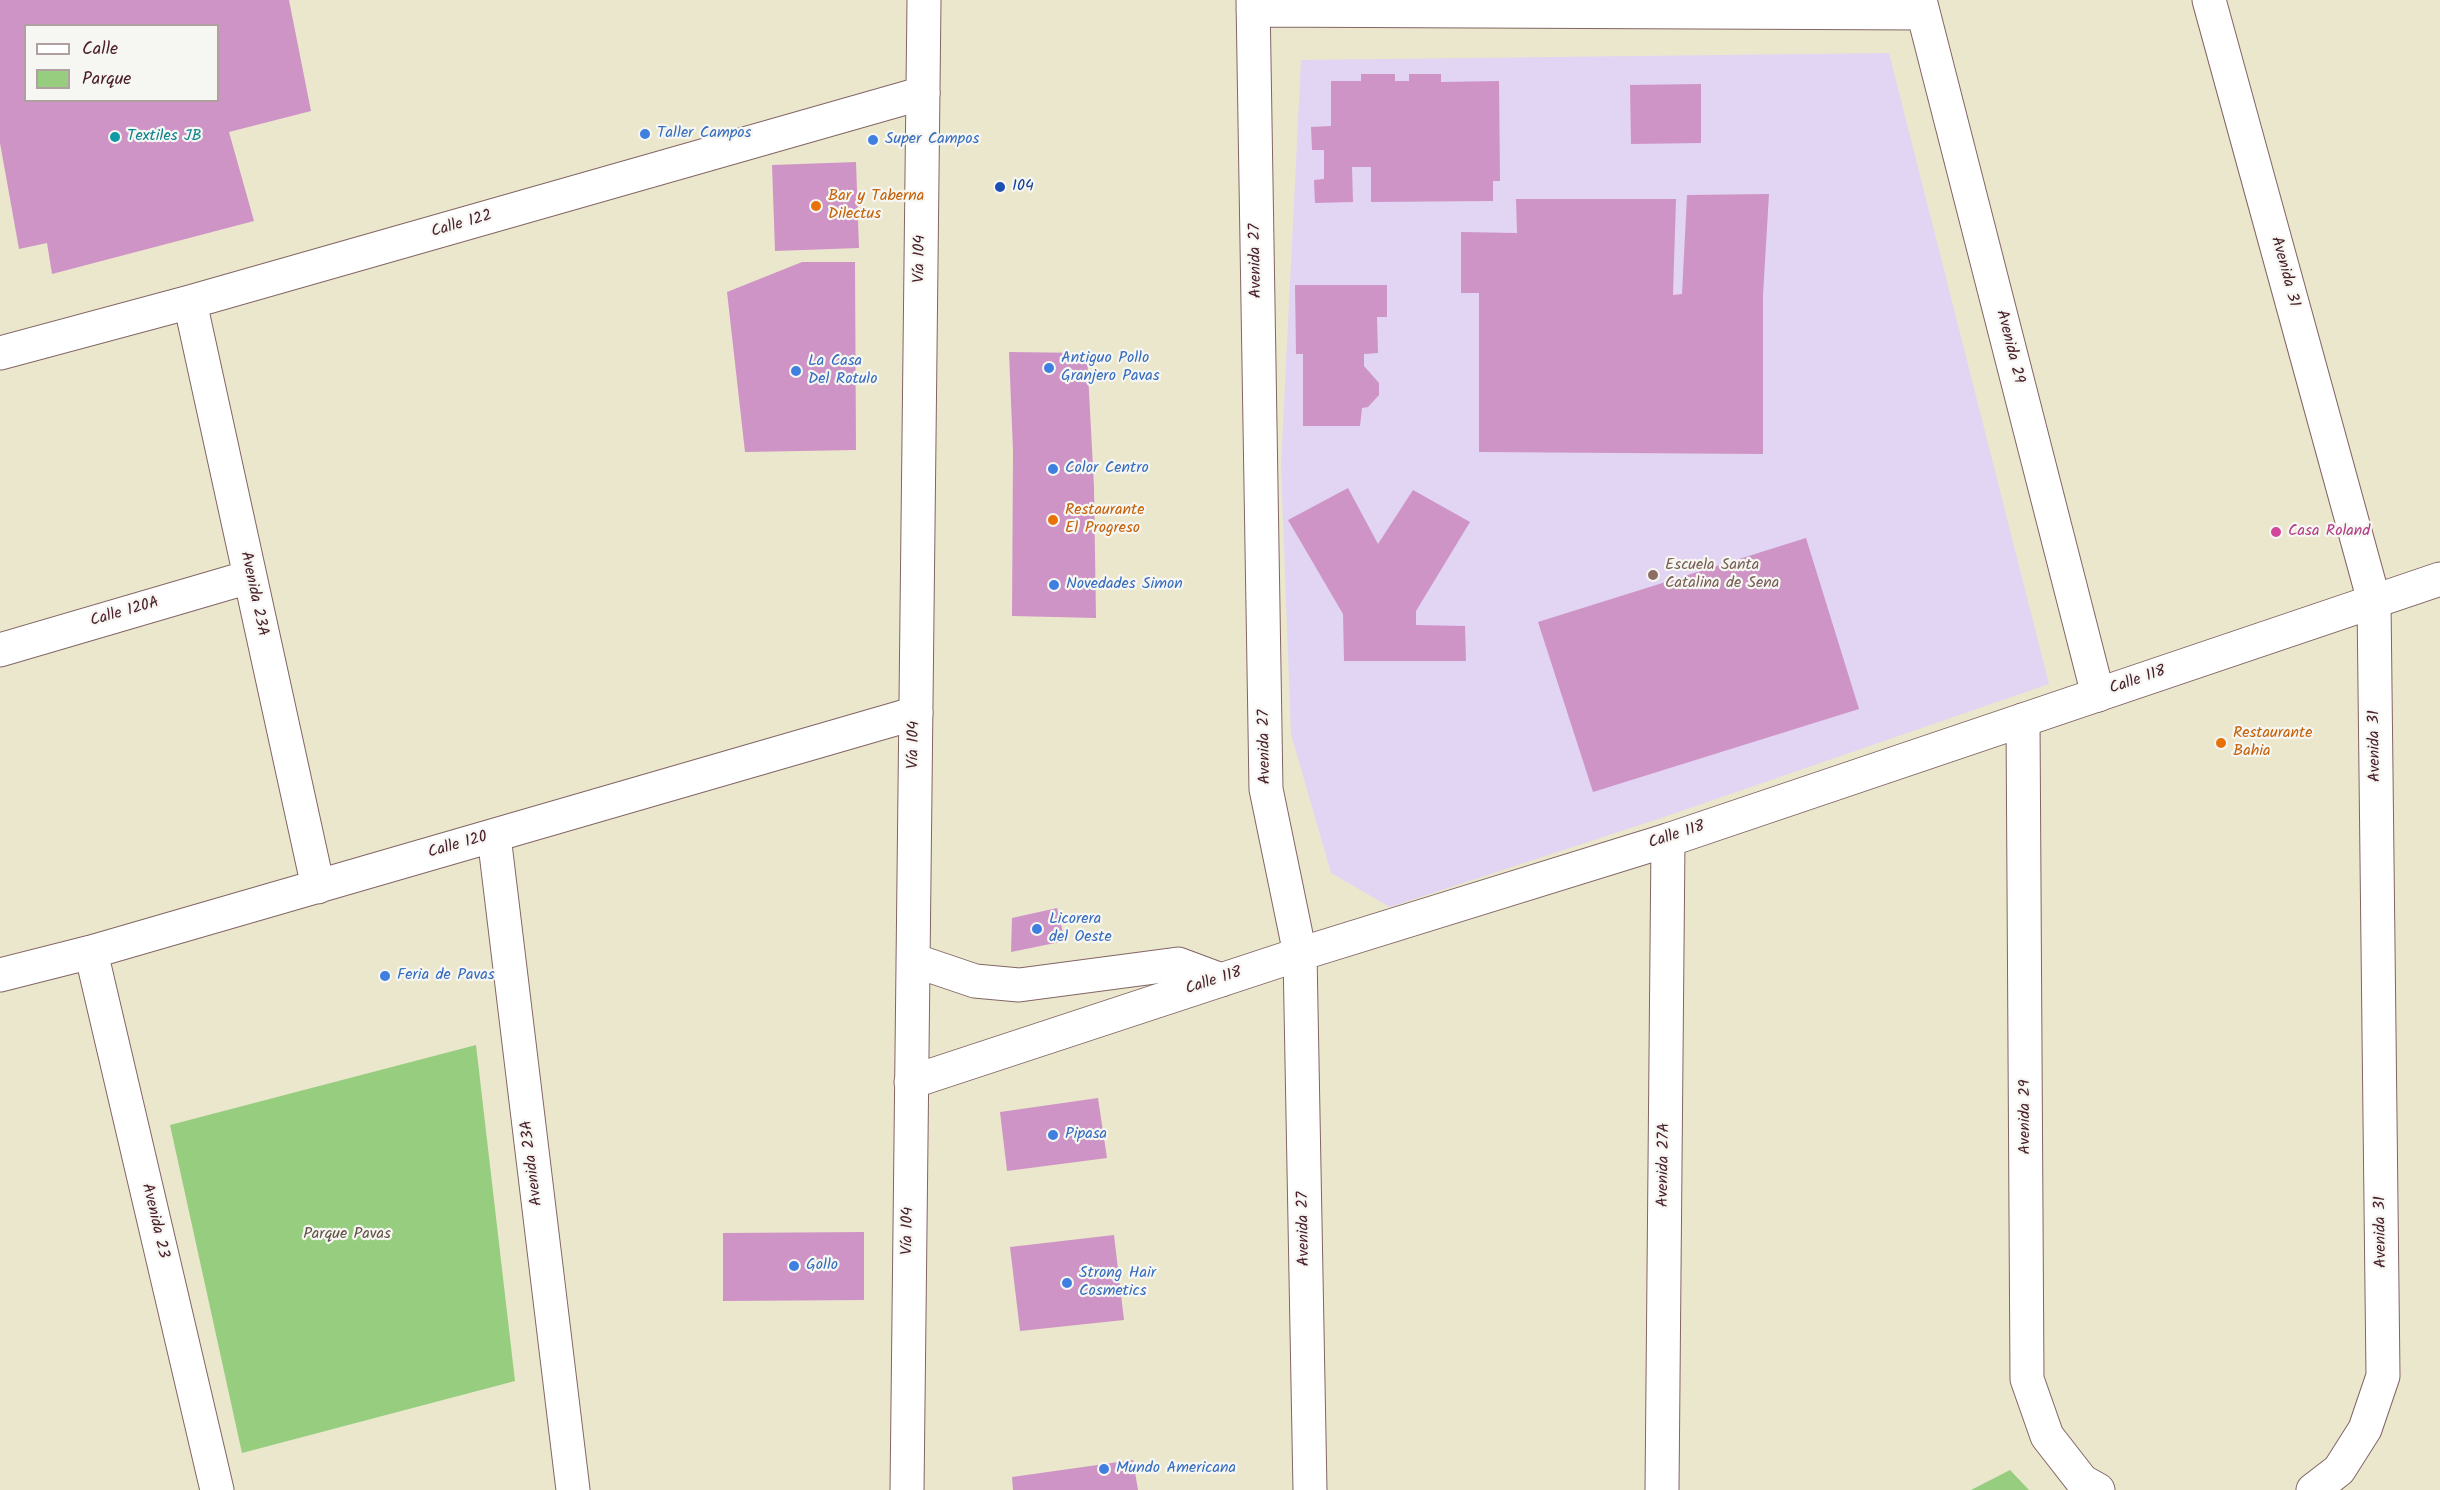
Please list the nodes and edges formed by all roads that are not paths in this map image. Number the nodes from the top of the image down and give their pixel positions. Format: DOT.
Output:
graph roads {
  1 [pos="924,0"];
  2 [pos="2209,0"];
  3 [pos="1253,5"];
  4 [pos="1922,6"];
  5 [pos="923,93"];
  6 [pos="190,302"];
  7 [pos="0,353"];
  8 [pos="249,577"];
  9 [pos="2440,579"];
  10 [pos="2374,601"];
  11 [pos="0,650"];
  12 [pos="2098,695"];
  13 [pos="916,713"];
  14 [pos="2023,720"];
  15 [pos="494,836"];
  16 [pos="1668,840"];
  17 [pos="318,887"];
  18 [pos="91,952"];
  19 [pos="1300,954"];
  20 [pos="912,960"];
  21 [pos="0,975"];
  22 [pos="1221,980"];
  23 [pos="911,1082"];
  24 [pos="217,1490"];
  25 [pos="573,1490"];
  26 [pos="907,1490"];
  27 [pos="1310,1490"];
  28 [pos="1662,1490"];
  29 [pos="2098,1490"];
  30 [pos="2313,1490"];
  1 -- 5 [label="street, Vía 104"];
  2 -- 10 [label="street, Avenida 31"];
  3 -- 4 [label="street"];
  3 -- 19 [label="street, Avenida 27"];
  4 -- 12 [label="street, Avenida 29"];
  5 -- 6 [label="street, Calle 122"];
  5 -- 13 [label="street, Vía 104"];
  6 -- 7 [label="street, Calle 122"];
  6 -- 8 [label="street, Avenida 23A"];
  8 -- 11 [label="street, Calle 120A"];
  8 -- 17 [label="street, Avenida 23A"];
  9 -- 10 [label="street, Calle 118"];
  10 -- 12 [label="street, Calle 118"];
  10 -- 30 [label="street, Avenida 31"];
  12 -- 14 [label="street, Calle 118"];
  13 -- 15 [label="street, Calle 120"];
  13 -- 20 [label="street, Vía 104"];
  14 -- 16 [label="street, Calle 118"];
  14 -- 29 [label="street, Avenida 29"];
  15 -- 17 [label="street, Calle 120"];
  15 -- 25 [label="street, Avenida 23A"];
  16 -- 19 [label="street, Calle 118"];
  16 -- 28 [label="street, Avenida 27A"];
  17 -- 18 [label="street, Calle 120"];
  18 -- 21 [label="street, Calle 120"];
  18 -- 24 [label="street, Avenida 23"];
  19 -- 22 [label="street, Calle 118"];
  19 -- 27 [label="street, Avenida 27"];
  20 -- 22 [label="street"];
  20 -- 23 [label="street, Vía 104"];
  22 -- 23 [label="street, Calle 118"];
  23 -- 26 [label="street, Vía 104"];
}
